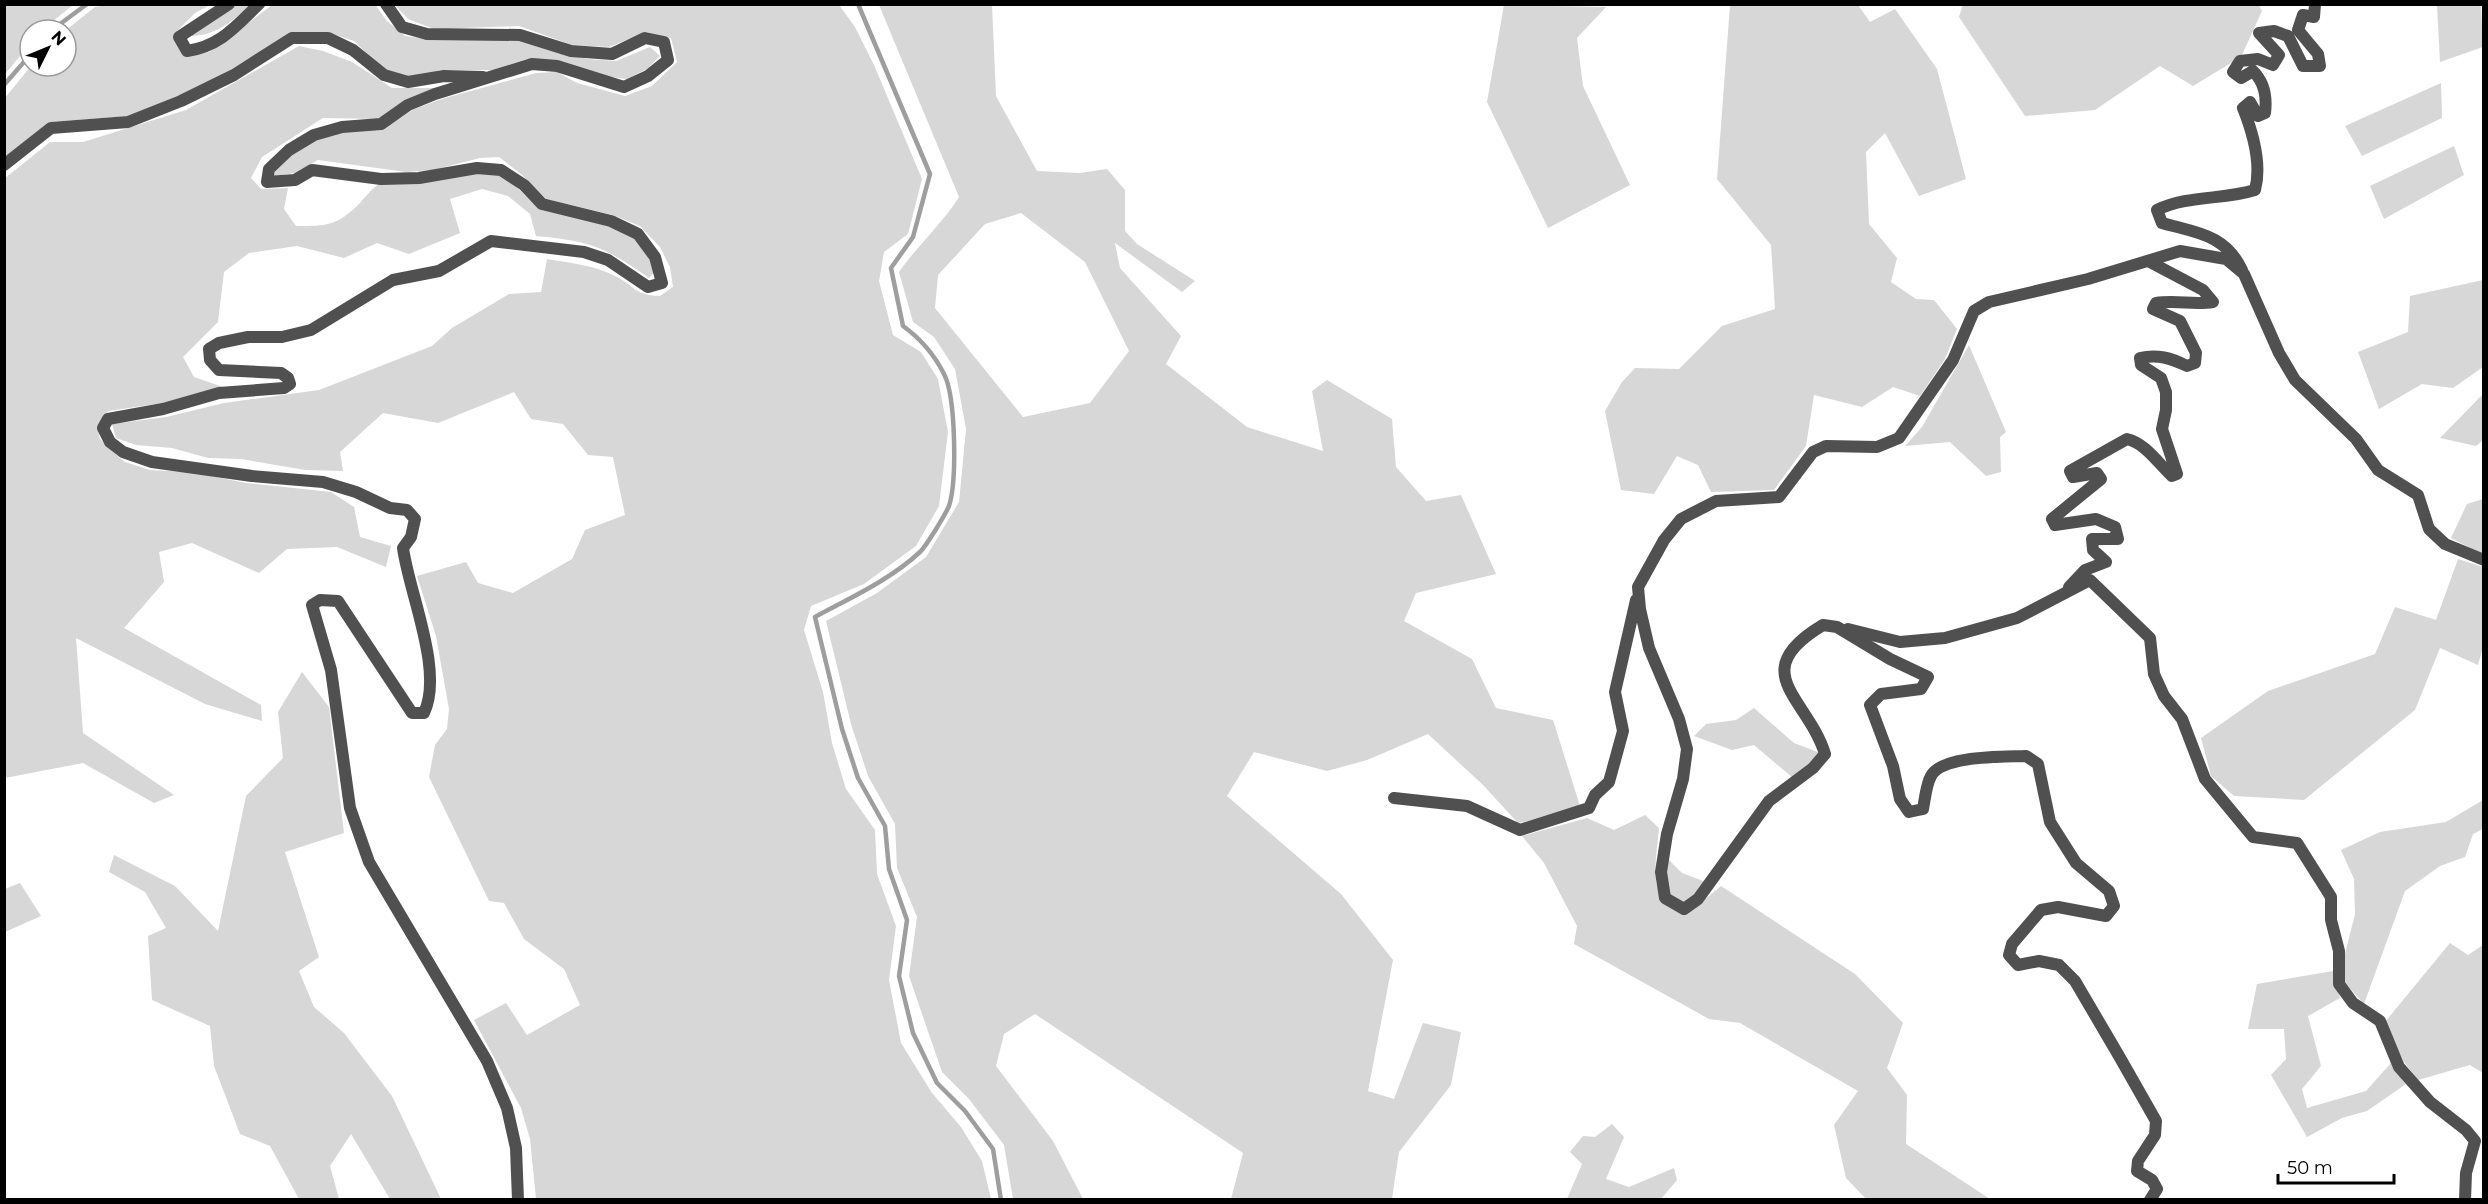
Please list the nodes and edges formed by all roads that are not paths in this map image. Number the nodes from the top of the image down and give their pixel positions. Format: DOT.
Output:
graph roads {
  1 [pos="230,4"];
  2 [pos="259,4"];
  3 [pos="386,4"];
  4 [pos="2315,4"];
  5 [pos="496,77"];
  6 [pos="4,165"];
  7 [pos="2150,262"];
  8 [pos="2244,274"];
  9 [pos="2484,560"];
  10 [pos="1638,587"];
  11 [pos="2064,592"];
  12 [pos="1837,627"];
  13 [pos="1394,798"];
  14 [pos="518,1200"];
  15 [pos="2150,1200"];
  16 [pos="2465,1200"];
  1 -- 2 [label="street"];
  3 -- 5 [label="street"];
  4 -- 8 [label="street"];
  5 -- 6 [label="street"];
  5 -- 14 [label="street"];
  7 -- 8 [label="street"];
  7 -- 10 [label="street"];
  7 -- 11 [label="street"];
  8 -- 9 [label="street"];
  10 -- 12 [label="street"];
  10 -- 13 [label="street"];
  11 -- 12 [label="street"];
  11 -- 16 [label="street"];
  12 -- 15 [label="street"];
}
